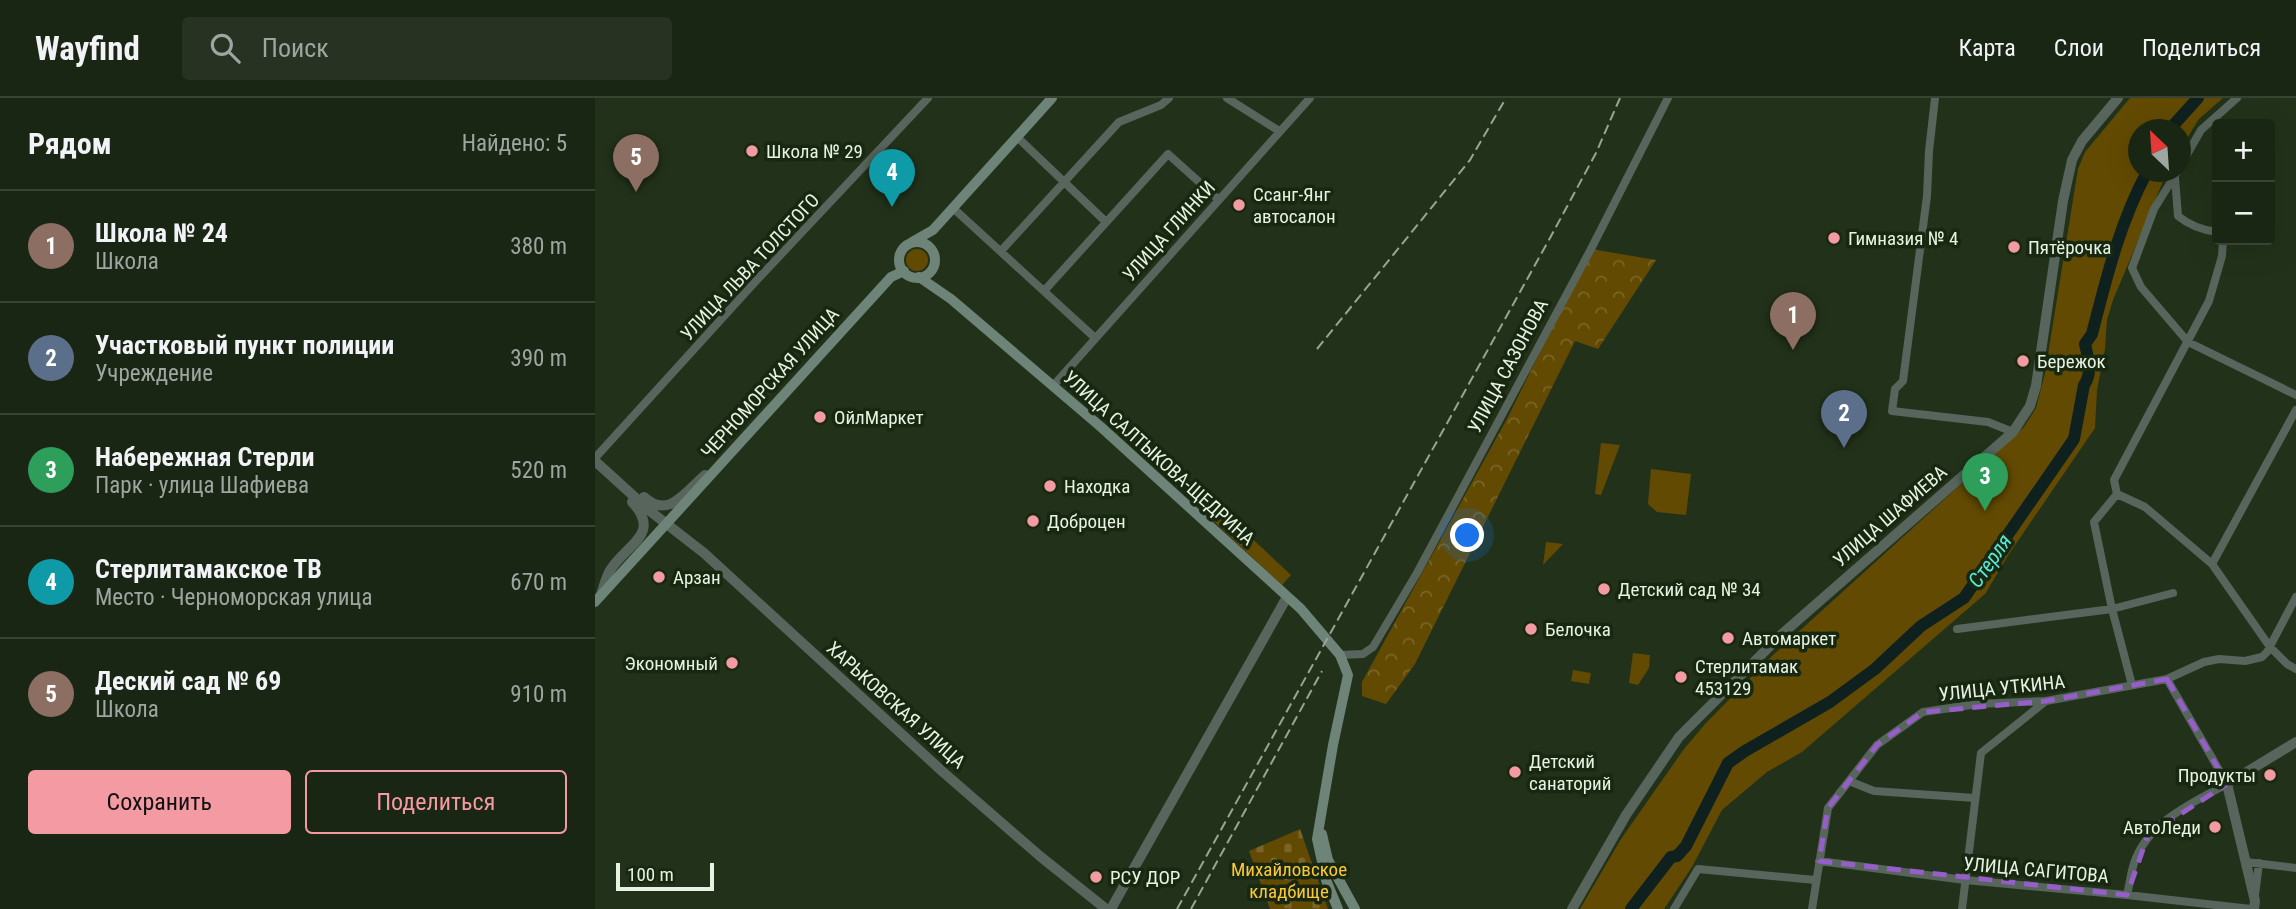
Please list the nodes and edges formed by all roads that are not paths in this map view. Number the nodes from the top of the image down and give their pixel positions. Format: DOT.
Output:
graph roads {
  1 [pos="929,98"];
  2 [pos="1052,98"];
  3 [pos="1169,98"];
  4 [pos="1227,98"];
  5 [pos="1310,98"];
  6 [pos="1668,98"];
  7 [pos="1935,98"];
  8 [pos="2118,98"];
  9 [pos="2237,98"];
  10 [pos="1279,131"];
  11 [pos="1017,137"];
  12 [pos="2191,148"];
  13 [pos="1064,181"];
  14 [pos="2171,182"];
  15 [pos="2176,182"];
  16 [pos="1218,199"];
  17 [pos="953,208"];
  18 [pos="1107,222"];
  19 [pos="933,230"];
  20 [pos="2212,232"];
  21 [pos="912,243"];
  22 [pos="2223,245"];
  23 [pos="932,250"];
  24 [pos="1001,251"];
  25 [pos="900,254"];
  26 [pos="932,270"];
  27 [pos="904,271"];
  28 [pos="891,277"];
  29 [pos="919,277"];
  30 [pos="936,287"];
  31 [pos="1044,291"];
  32 [pos="1094,337"];
  33 [pos="2188,342"];
  34 [pos="1053,386"];
  35 [pos="2296,395"];
  36 [pos="2296,410"];
  37 [pos="2013,432"];
  38 [pos="597,462"];
  39 [pos="717,467"];
  40 [pos="2117,494"];
  41 [pos="666,524"];
  42 [pos="2212,564"];
  43 [pos="2173,593"];
  44 [pos="1287,597"];
  45 [pos="2296,597"];
  46 [pos="598,598"];
  47 [pos="2112,609"];
  48 [pos="1957,629"];
  49 [pos="2270,647"];
  50 [pos="1340,655"];
  51 [pos="2262,657"];
  52 [pos="2287,664"];
  53 [pos="2296,669"];
  54 [pos="2167,678"];
  55 [pos="2132,685"];
  56 [pos="2046,701"];
  57 [pos="2296,742"];
  58 [pos="1849,781"];
  59 [pos="2227,784"];
  60 [pos="1975,798"];
  61 [pos="1318,822"];
  62 [pos="1819,861"];
  63 [pos="2246,862"];
  64 [pos="2259,863"];
  65 [pos="2296,868"];
  66 [pos="1815,880"];
  67 [pos="1965,880"];
  68 [pos="2127,895"];
  69 [pos="2253,906"];
  70 [pos="1108,909"];
  71 [pos="1338,909"];
  72 [pos="1355,909"];
  73 [pos="1572,909"];
  74 [pos="1674,909"];
  75 [pos="1812,909"];
  76 [pos="1962,909"];
  1 -- 38 [label="street, УЛИЦА ЛЬВА ТОЛСТОГО"];
  2 -- 11 [label="main road"];
  3 -- 13 [label="street"];
  4 -- 10 [label="street"];
  5 -- 10 [label="street, УЛИЦА ГЛИНКИ"];
  6 -- 50 [label="street, УЛИЦА САЗОНОВА"];
  7 -- 37 [label="street"];
  8 -- 37 [label="street, УЛИЦА ШАФИЕВА"];
  9 -- 12 [label="street"];
  10 -- 16 [label="street, УЛИЦА ГЛИНКИ"];
  11 -- 13 [label="street"];
  11 -- 17 [label="main road"];
  13 -- 18 [label="street"];
  13 -- 24 [label="street"];
  14 -- 33 [label="street"];
  15 -- 20 [label="street"];
  16 -- 18 [label="street"];
  16 -- 32 [label="street, УЛИЦА ГЛИНКИ"];
  17 -- 19 [label="main road"];
  17 -- 24 [label="street"];
  18 -- 31 [label="street"];
  19 -- 21 [label="main road"];
  19 -- 23 [label="main road"];
  21 -- 23 [label="main road"];
  21 -- 25 [label="main road"];
  22 -- 33 [label="street"];
  23 -- 26 [label="main road"];
  24 -- 31 [label="street"];
  25 -- 27 [label="main road"];
  25 -- 28 [label="main road"];
  26 -- 29 [label="main road"];
  26 -- 30 [label="main road"];
  27 -- 28 [label="main road, ЧЕРНОМОРСКАЯ УЛИЦА"];
  27 -- 29 [label="main road"];
  28 -- 39 [label="main road, ЧЕРНОМОРСКАЯ УЛИЦА"];
  29 -- 30 [label="main road, УЛИЦА САЛТЫКОВА-ЩЕДРИНА"];
  30 -- 34 [label="main road, УЛИЦА САЛТЫКОВА-ЩЕДРИНА"];
  31 -- 32 [label="street"];
  32 -- 34 [label="street, УЛИЦА ГЛИНКИ"];
  33 -- 35 [label="street"];
  33 -- 40 [label="street"];
  34 -- 44 [label="main road, УЛИЦА САЛТЫКОВА-ЩЕДРИНА"];
  36 -- 42 [label="street"];
  37 -- 73 [label="street, УЛИЦА ШАФИЕВА"];
  38 -- 39 [label="street"];
  38 -- 41 [label="street, ХАРЬКОВСКАЯ УЛИЦА"];
  38 -- 46 [label="street"];
  39 -- 41 [label="main road, ЧЕРНОМОРСКАЯ УЛИЦА"];
  40 -- 42 [label="street"];
  40 -- 47 [label="street"];
  41 -- 46 [label="main road, ЧЕРНОМОРСКАЯ УЛИЦА"];
  41 -- 70 [label="street, ХАРЬКОВСКАЯ УЛИЦА"];
  42 -- 49 [label="street"];
  43 -- 47 [label="street"];
  44 -- 50 [label="main road, УЛИЦА САЛТЫКОВА-ЩЕДРИНА"];
  44 -- 70 [label="street"];
  45 -- 49 [label="street"];
  47 -- 48 [label="street"];
  47 -- 55 [label="street"];
  49 -- 51 [label="street"];
  49 -- 52 [label="street"];
  50 -- 61 [label="main road, УЛИЦА САЛТЫКОВА-ЩЕДРИНА"];
  51 -- 52 [label="street"];
  51 -- 54 [label="street, УЛИЦА УТКИНА"];
  52 -- 53 [label="street"];
  54 -- 55 [label="street, УЛИЦА УТКИНА"];
  54 -- 59 [label="street"];
  55 -- 56 [label="street, УЛИЦА УТКИНА"];
  56 -- 58 [label="street, УЛИЦА УТКИНА"];
  56 -- 60 [label="street"];
  57 -- 59 [label="street"];
  58 -- 60 [label="street"];
  58 -- 62 [label="street, УЛИЦА УТКИНА"];
  59 -- 63 [label="street"];
  59 -- 68 [label="street"];
  60 -- 67 [label="street"];
  61 -- 71 [label="main road"];
  61 -- 72 [label="main road"];
  62 -- 66 [label="street, УЛИЦА УТКИНА"];
  62 -- 67 [label="street, УЛИЦА САГИТОВА"];
  63 -- 64 [label="street"];
  63 -- 69 [label="street"];
  64 -- 65 [label="street"];
  64 -- 69 [label="street"];
  66 -- 74 [label="street"];
  66 -- 75 [label="street, УЛИЦА УТКИНА"];
  67 -- 68 [label="street, УЛИЦА САГИТОВА"];
  67 -- 76 [label="street"];
  68 -- 69 [label="street, УЛИЦА САГИТОВА"];
}
